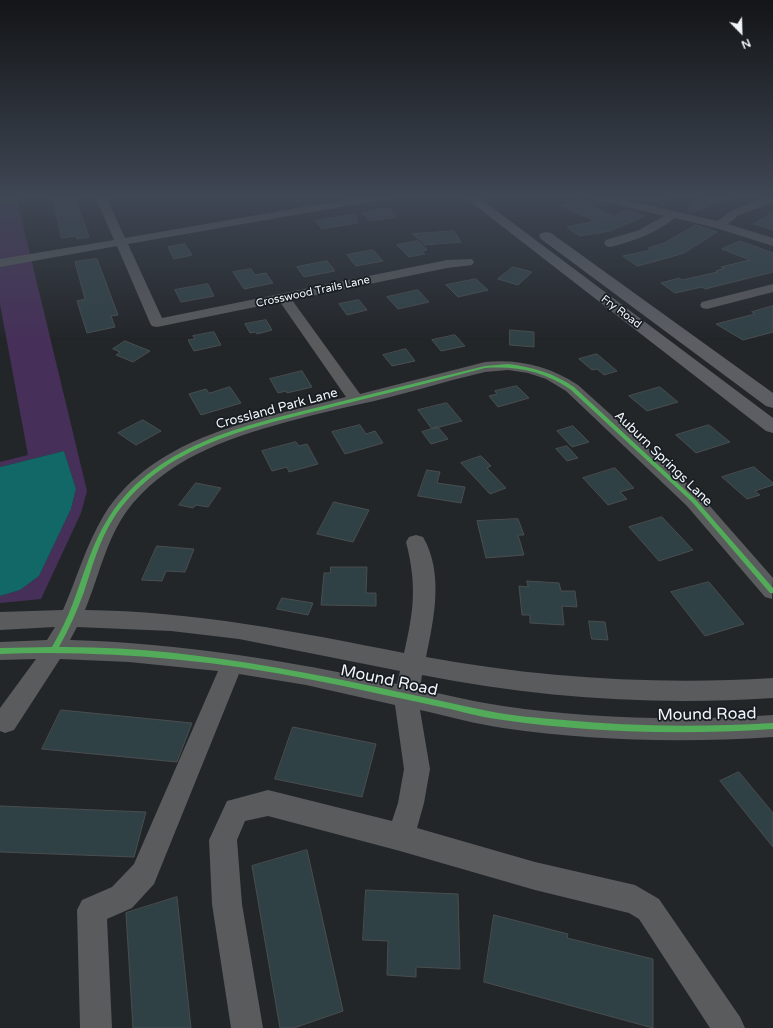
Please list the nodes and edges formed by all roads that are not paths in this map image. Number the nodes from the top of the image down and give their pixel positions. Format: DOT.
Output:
graph roads {
  1 [pos="110,244"];
  2 [pos="122,244"];
  3 [pos="532,244"];
  4 [pos="557,244"];
  5 [pos="468,262"];
  6 [pos="0,263"];
  7 [pos="773,288"];
  8 [pos="284,298"];
  9 [pos="707,305"];
  10 [pos="641,306"];
  11 [pos="620,311"];
  12 [pos="544,372"];
  13 [pos="356,400"];
  14 [pos="773,402"];
  15 [pos="773,427"];
  16 [pos="416,542"];
  17 [pos="772,591"];
  18 [pos="71,617"];
  19 [pos="0,621"];
  20 [pos="54,649"];
  21 [pos="0,651"];
  22 [pos="232,664"];
  23 [pos="414,665"];
  24 [pos="773,688"];
  25 [pos="406,698"];
  26 [pos="0,719"];
  27 [pos="773,726"];
  28 [pos="400,837"];
  29 [pos="96,1028"];
  30 [pos="247,1028"];
  31 [pos="729,1028"];
  1 -- 6 [label="street"];
  2 -- 8 [label="street, Crosswood Trails Lane"];
  3 -- 11 [label="main road, Fry Road"];
  4 -- 10 [label="main road, Fry Road"];
  5 -- 8 [label="street, Crosswood Trails Lane"];
  7 -- 9 [label="street"];
  8 -- 13 [label="street"];
  10 -- 11 [label="main road"];
  10 -- 14 [label="main road, Fry Road"];
  11 -- 15 [label="main road, Fry Road"];
  12 -- 13 [label="street, Crossland Park Lane"];
  12 -- 17 [label="street, Auburn Springs Lane"];
  13 -- 18 [label="street, Crossland Park Lane"];
  16 -- 23 [label="street"];
  18 -- 19 [label="street, Mound Road"];
  18 -- 20 [label="street, Crossland Park Lane"];
  18 -- 23 [label="street, Mound Road"];
  20 -- 21 [label="street, Mound Road"];
  20 -- 22 [label="street, Mound Road"];
  20 -- 26 [label="street, Crossland Park Lane"];
  22 -- 25 [label="street, Mound Road"];
  22 -- 29 [label="street"];
  23 -- 24 [label="street, Mound Road"];
  23 -- 25 [label="street"];
  25 -- 27 [label="street, Mound Road"];
  25 -- 28 [label="street"];
  28 -- 30 [label="street"];
  28 -- 31 [label="street"];
}
